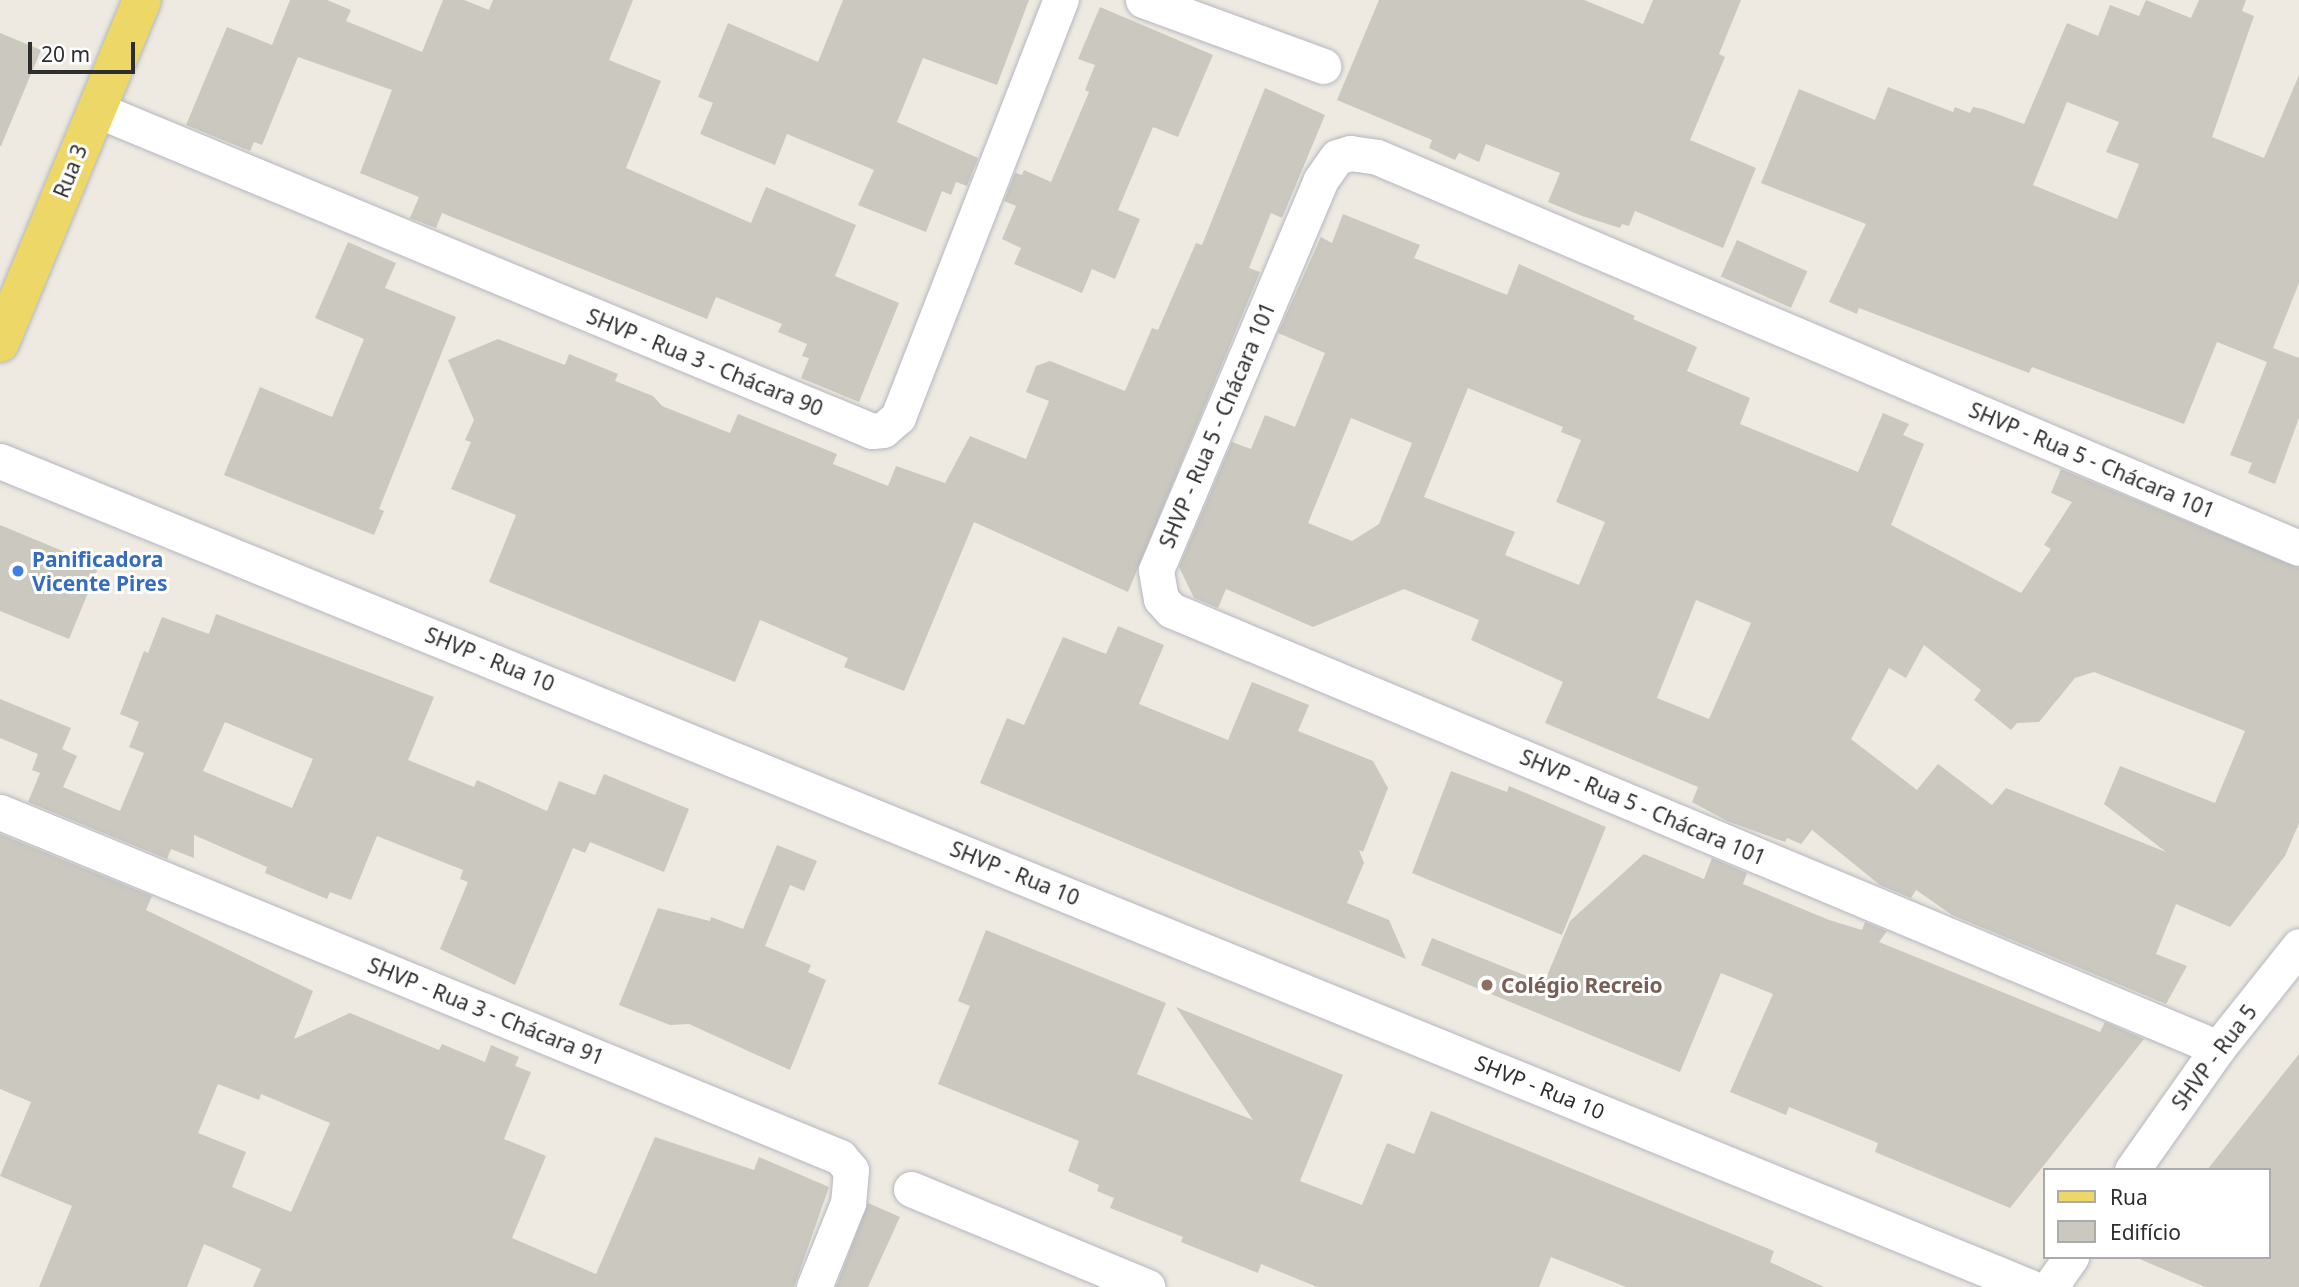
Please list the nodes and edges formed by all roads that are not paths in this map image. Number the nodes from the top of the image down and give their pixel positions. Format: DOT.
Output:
graph roads {
  1 [pos="142,0"];
  2 [pos="1061,0"];
  3 [pos="1143,0"];
  4 [pos="1322,66"];
  5 [pos="95,109"];
  6 [pos="0,343"];
  7 [pos="0,461"];
  8 [pos="2299,548"];
  9 [pos="0,812"];
  10 [pos="2299,946"];
  11 [pos="2218,1048"];
  12 [pos="2133,1168"];
  13 [pos="911,1189"];
  14 [pos="2070,1259"];
  15 [pos="814,1287"];
  16 [pos="1148,1287"];
  17 [pos="2030,1287"];
  18 [pos="2050,1287"];
  1 -- 5 [label="main road, Rua 3"];
  2 -- 5 [label="street, SHVP - Rua 3 - Chácara 90"];
  3 -- 4 [label="street"];
  5 -- 6 [label="main road, Rua 3"];
  7 -- 17 [label="street, SHVP - Rua 10"];
  8 -- 11 [label="street, SHVP - Rua 5 - Chácara 101"];
  9 -- 15 [label="street, SHVP - Rua 3 - Chácara 91"];
  10 -- 11 [label="street, SHVP - Rua 5"];
  11 -- 12 [label="street, SHVP - Rua 5"];
  13 -- 16 [label="street"];
  14 -- 18 [label="street"];
}
